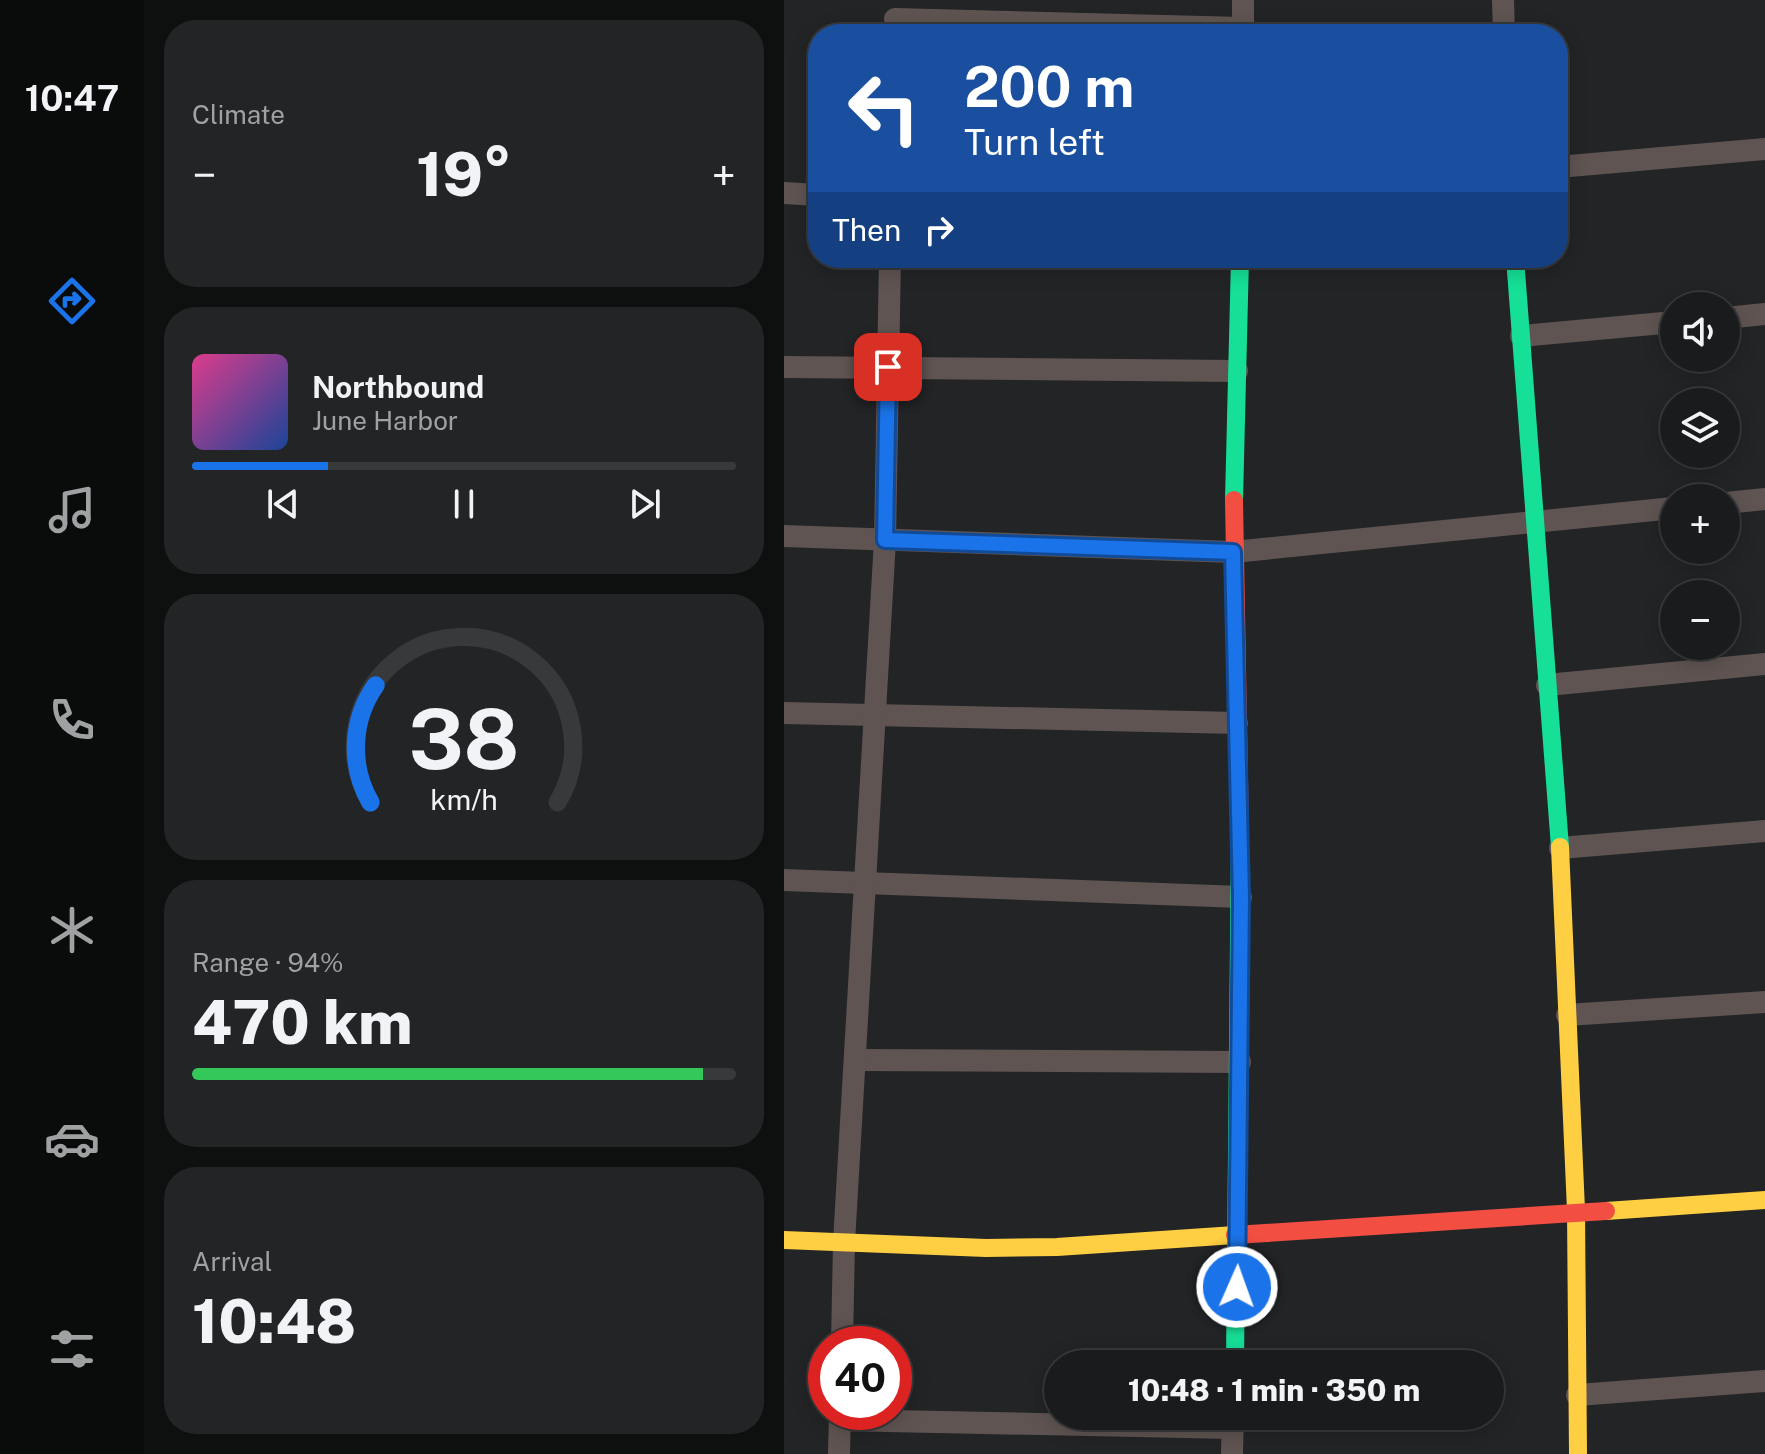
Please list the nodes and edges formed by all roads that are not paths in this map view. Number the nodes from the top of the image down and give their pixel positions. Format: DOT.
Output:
graph roads {
  1 [pos="1243,0"];
  2 [pos="1503,0"];
  3 [pos="895,18"];
  4 [pos="1056,24"];
  5 [pos="1243,24"];
  6 [pos="1504,24"];
  7 [pos="1765,149"];
  8 [pos="1568,166"];
  9 [pos="784,193"];
  10 [pos="808,194"];
  11 [pos="890,268"];
  12 [pos="1240,268"];
  13 [pos="1516,268"];
  14 [pos="1765,314"];
  15 [pos="1740,317"];
  16 [pos="1660,323"];
  17 [pos="1521,336"];
  18 [pos="784,367"];
  19 [pos="888,367"];
  20 [pos="1237,371"];
  21 [pos="1765,499"];
  22 [pos="1740,502"];
  23 [pos="1660,509"];
  24 [pos="1534,521"];
  25 [pos="784,536"];
  26 [pos="885,540"];
  27 [pos="1233,552"];
  28 [pos="1765,664"];
  29 [pos="1547,685"];
  30 [pos="784,713"];
  31 [pos="875,715"];
  32 [pos="1237,723"];
  33 [pos="1765,831"];
  34 [pos="1560,848"];
  35 [pos="784,880"];
  36 [pos="865,883"];
  37 [pos="1241,897"];
  38 [pos="1765,1002"];
  39 [pos="1567,1015"];
  40 [pos="855,1060"];
  41 [pos="1240,1062"];
  42 [pos="1765,1200"];
  43 [pos="1576,1210"];
  44 [pos="1238,1235"];
  45 [pos="784,1240"];
  46 [pos="844,1242"];
  47 [pos="842,1326"];
  48 [pos="1235,1350"];
  49 [pos="1765,1381"];
  50 [pos="1577,1395"];
  51 [pos="912,1417"];
  52 [pos="1044,1419"];
  53 [pos="840,1430"];
  54 [pos="1233,1430"];
  55 [pos="839,1454"];
  56 [pos="1232,1454"];
  57 [pos="1578,1454"];
  1 -- 5 [label="street"];
  2 -- 6 [label="street"];
  3 -- 4 [label="street"];
  7 -- 8 [label="street"];
  9 -- 10 [label="street"];
  11 -- 19 [label="street"];
  12 -- 20 [label="street"];
  13 -- 17 [label="street"];
  14 -- 15 [label="street"];
  16 -- 17 [label="street"];
  17 -- 24 [label="street"];
  18 -- 19 [label="street"];
  19 -- 20 [label="street"];
  19 -- 26 [label="street"];
  20 -- 27 [label="street"];
  21 -- 22 [label="street"];
  23 -- 24 [label="street"];
  24 -- 27 [label="street"];
  24 -- 29 [label="street"];
  25 -- 26 [label="street"];
  26 -- 27 [label="street"];
  26 -- 31 [label="street"];
  27 -- 32 [label="street"];
  28 -- 29 [label="street"];
  29 -- 34 [label="street"];
  30 -- 31 [label="street"];
  31 -- 32 [label="street"];
  31 -- 36 [label="street"];
  32 -- 37 [label="street"];
  33 -- 34 [label="street"];
  34 -- 39 [label="street"];
  35 -- 36 [label="street"];
  36 -- 37 [label="street"];
  36 -- 40 [label="street"];
  37 -- 41 [label="street"];
  38 -- 39 [label="street"];
  39 -- 43 [label="street"];
  40 -- 41 [label="street"];
  40 -- 46 [label="street"];
  41 -- 44 [label="street"];
  42 -- 43 [label="street"];
  43 -- 44 [label="street"];
  43 -- 50 [label="street"];
  44 -- 46 [label="street"];
  44 -- 48 [label="street"];
  45 -- 46 [label="street"];
  46 -- 47 [label="street"];
  49 -- 50 [label="street"];
  50 -- 57 [label="street"];
  51 -- 52 [label="street"];
  53 -- 55 [label="street"];
  54 -- 56 [label="street"];
}
